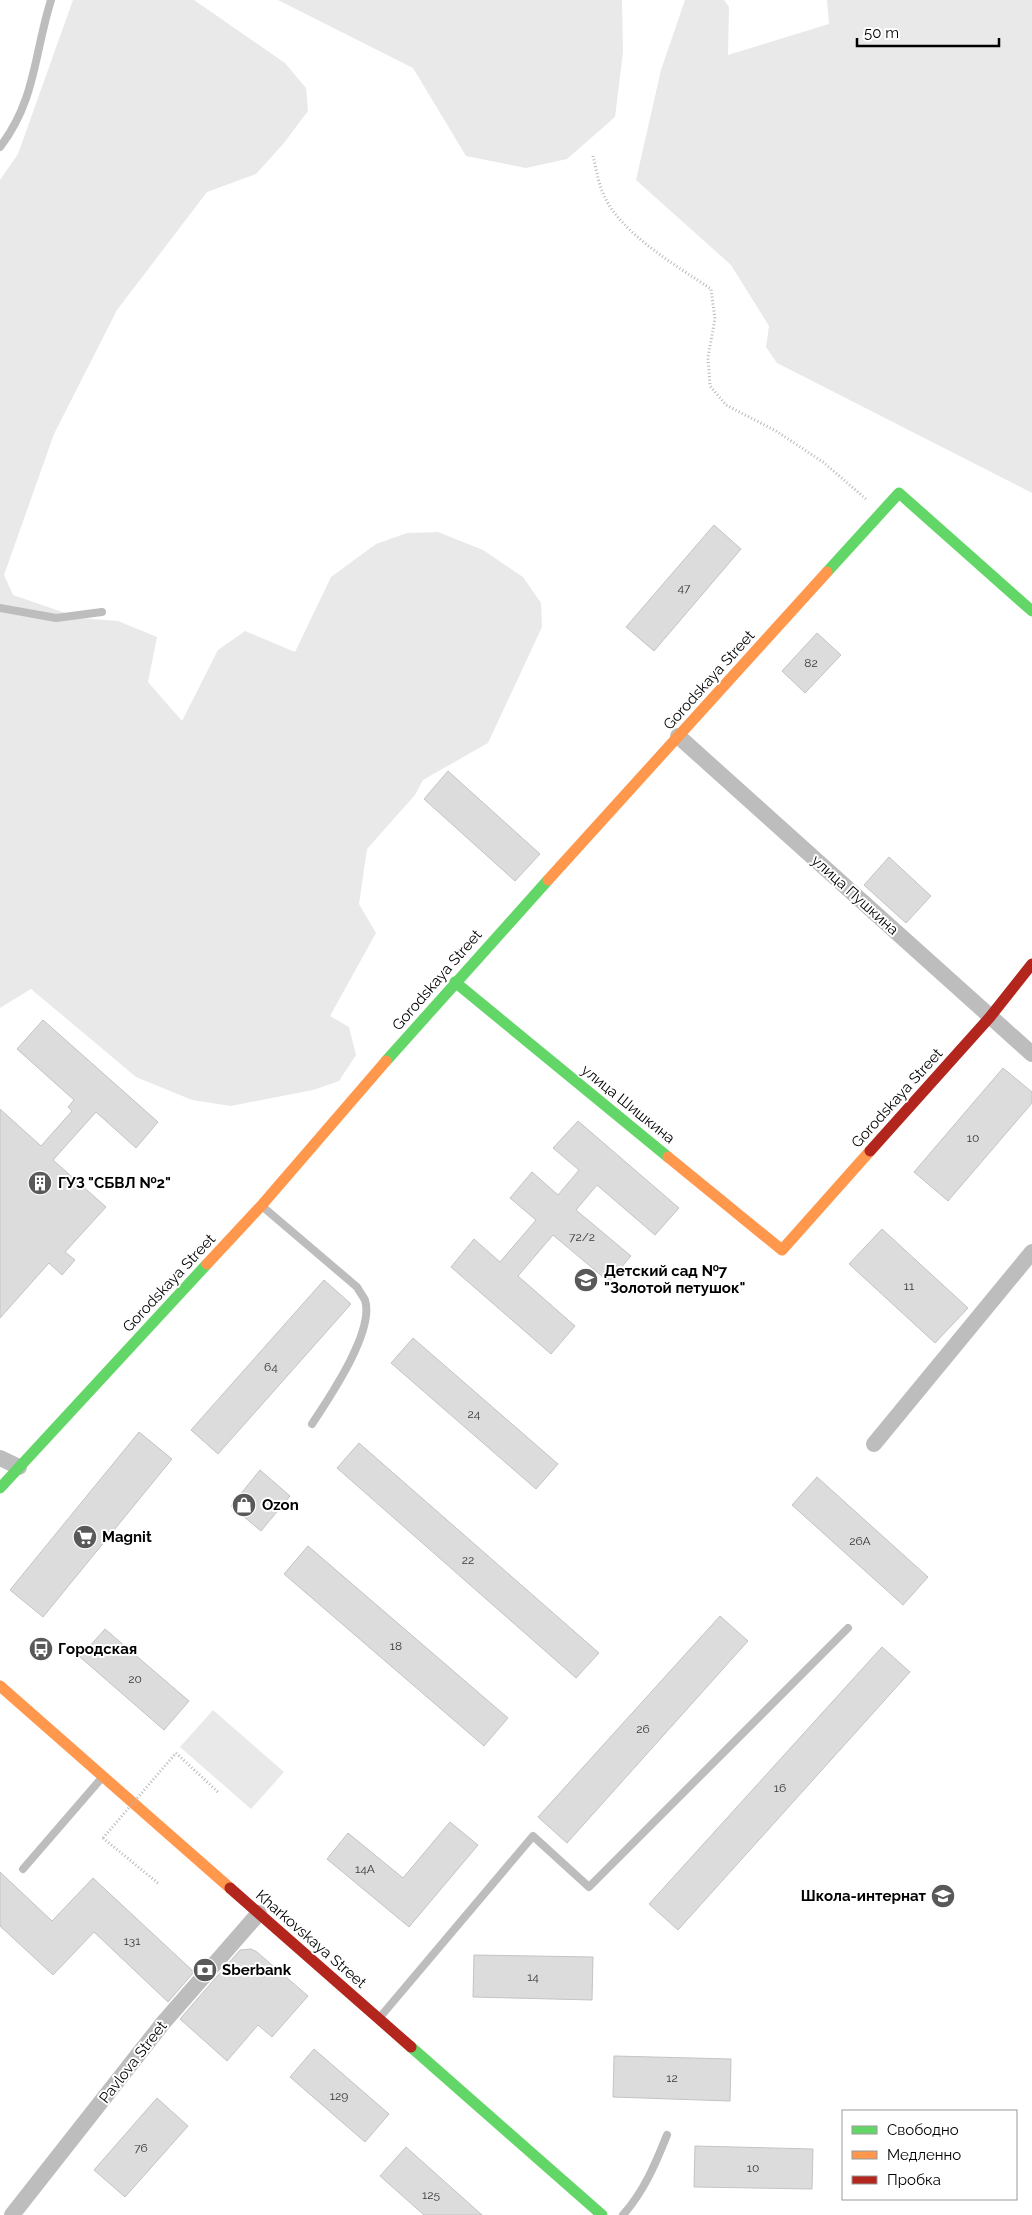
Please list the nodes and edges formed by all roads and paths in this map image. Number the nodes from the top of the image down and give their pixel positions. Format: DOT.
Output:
graph roads {
  1 [pos="51,0"];
  2 [pos="0,147"];
  3 [pos="593,156"];
  4 [pos="882,512"];
  5 [pos="0,608"];
  6 [pos="1032,611"];
  7 [pos="102,612"];
  8 [pos="678,736"];
  9 [pos="1032,964"];
  10 [pos="455,982"];
  11 [pos="990,1017"];
  12 [pos="1032,1054"];
  13 [pos="261,1206"];
  14 [pos="782,1250"];
  15 [pos="1032,1252"];
  16 [pos="312,1424"];
  17 [pos="874,1444"];
  18 [pos="0,1458"];
  19 [pos="19,1466"];
  20 [pos="0,1488"];
  21 [pos="848,1628"];
  22 [pos="0,1686"];
  23 [pos="103,1776"];
  24 [pos="219,1793"];
  25 [pos="23,1869"];
  26 [pos="159,1884"];
  27 [pos="259,1913"];
  28 [pos="380,2018"];
  29 [pos="668,2135"];
  30 [pos="12,2215"];
  31 [pos="602,2215"];
  32 [pos="623,2215"];
  1 -- 2 [label="lane"];
  3 -- 4 [label="path"];
  4 -- 6 [label="main road, Gorodskaya Street"];
  4 -- 8 [label="main road, Gorodskaya Street"];
  5 -- 7 [label="lane"];
  8 -- 10 [label="main road, Gorodskaya Street"];
  8 -- 11 [label="street, улица Пушкина"];
  9 -- 11 [label="main road, Gorodskaya Street"];
  10 -- 13 [label="main road, Gorodskaya Street"];
  10 -- 14 [label="main road, улица Шишкина"];
  11 -- 12 [label="street, улица Пушкина"];
  11 -- 14 [label="main road, Gorodskaya Street"];
  13 -- 16 [label="lane"];
  13 -- 19 [label="main road, Gorodskaya Street"];
  15 -- 17 [label="street"];
  18 -- 19 [label="street"];
  19 -- 20 [label="main road, Gorodskaya Street"];
  21 -- 28 [label="lane"];
  22 -- 23 [label="main road, Kharkovskaya Street"];
  23 -- 25 [label="lane"];
  23 -- 27 [label="main road, Kharkovskaya Street"];
  24 -- 26 [label="path, bridge"];
  27 -- 28 [label="main road, Kharkovskaya Street"];
  27 -- 30 [label="street, Pavlova Street"];
  28 -- 31 [label="main road, Kharkovskaya Street"];
  29 -- 32 [label="lane"];
}
